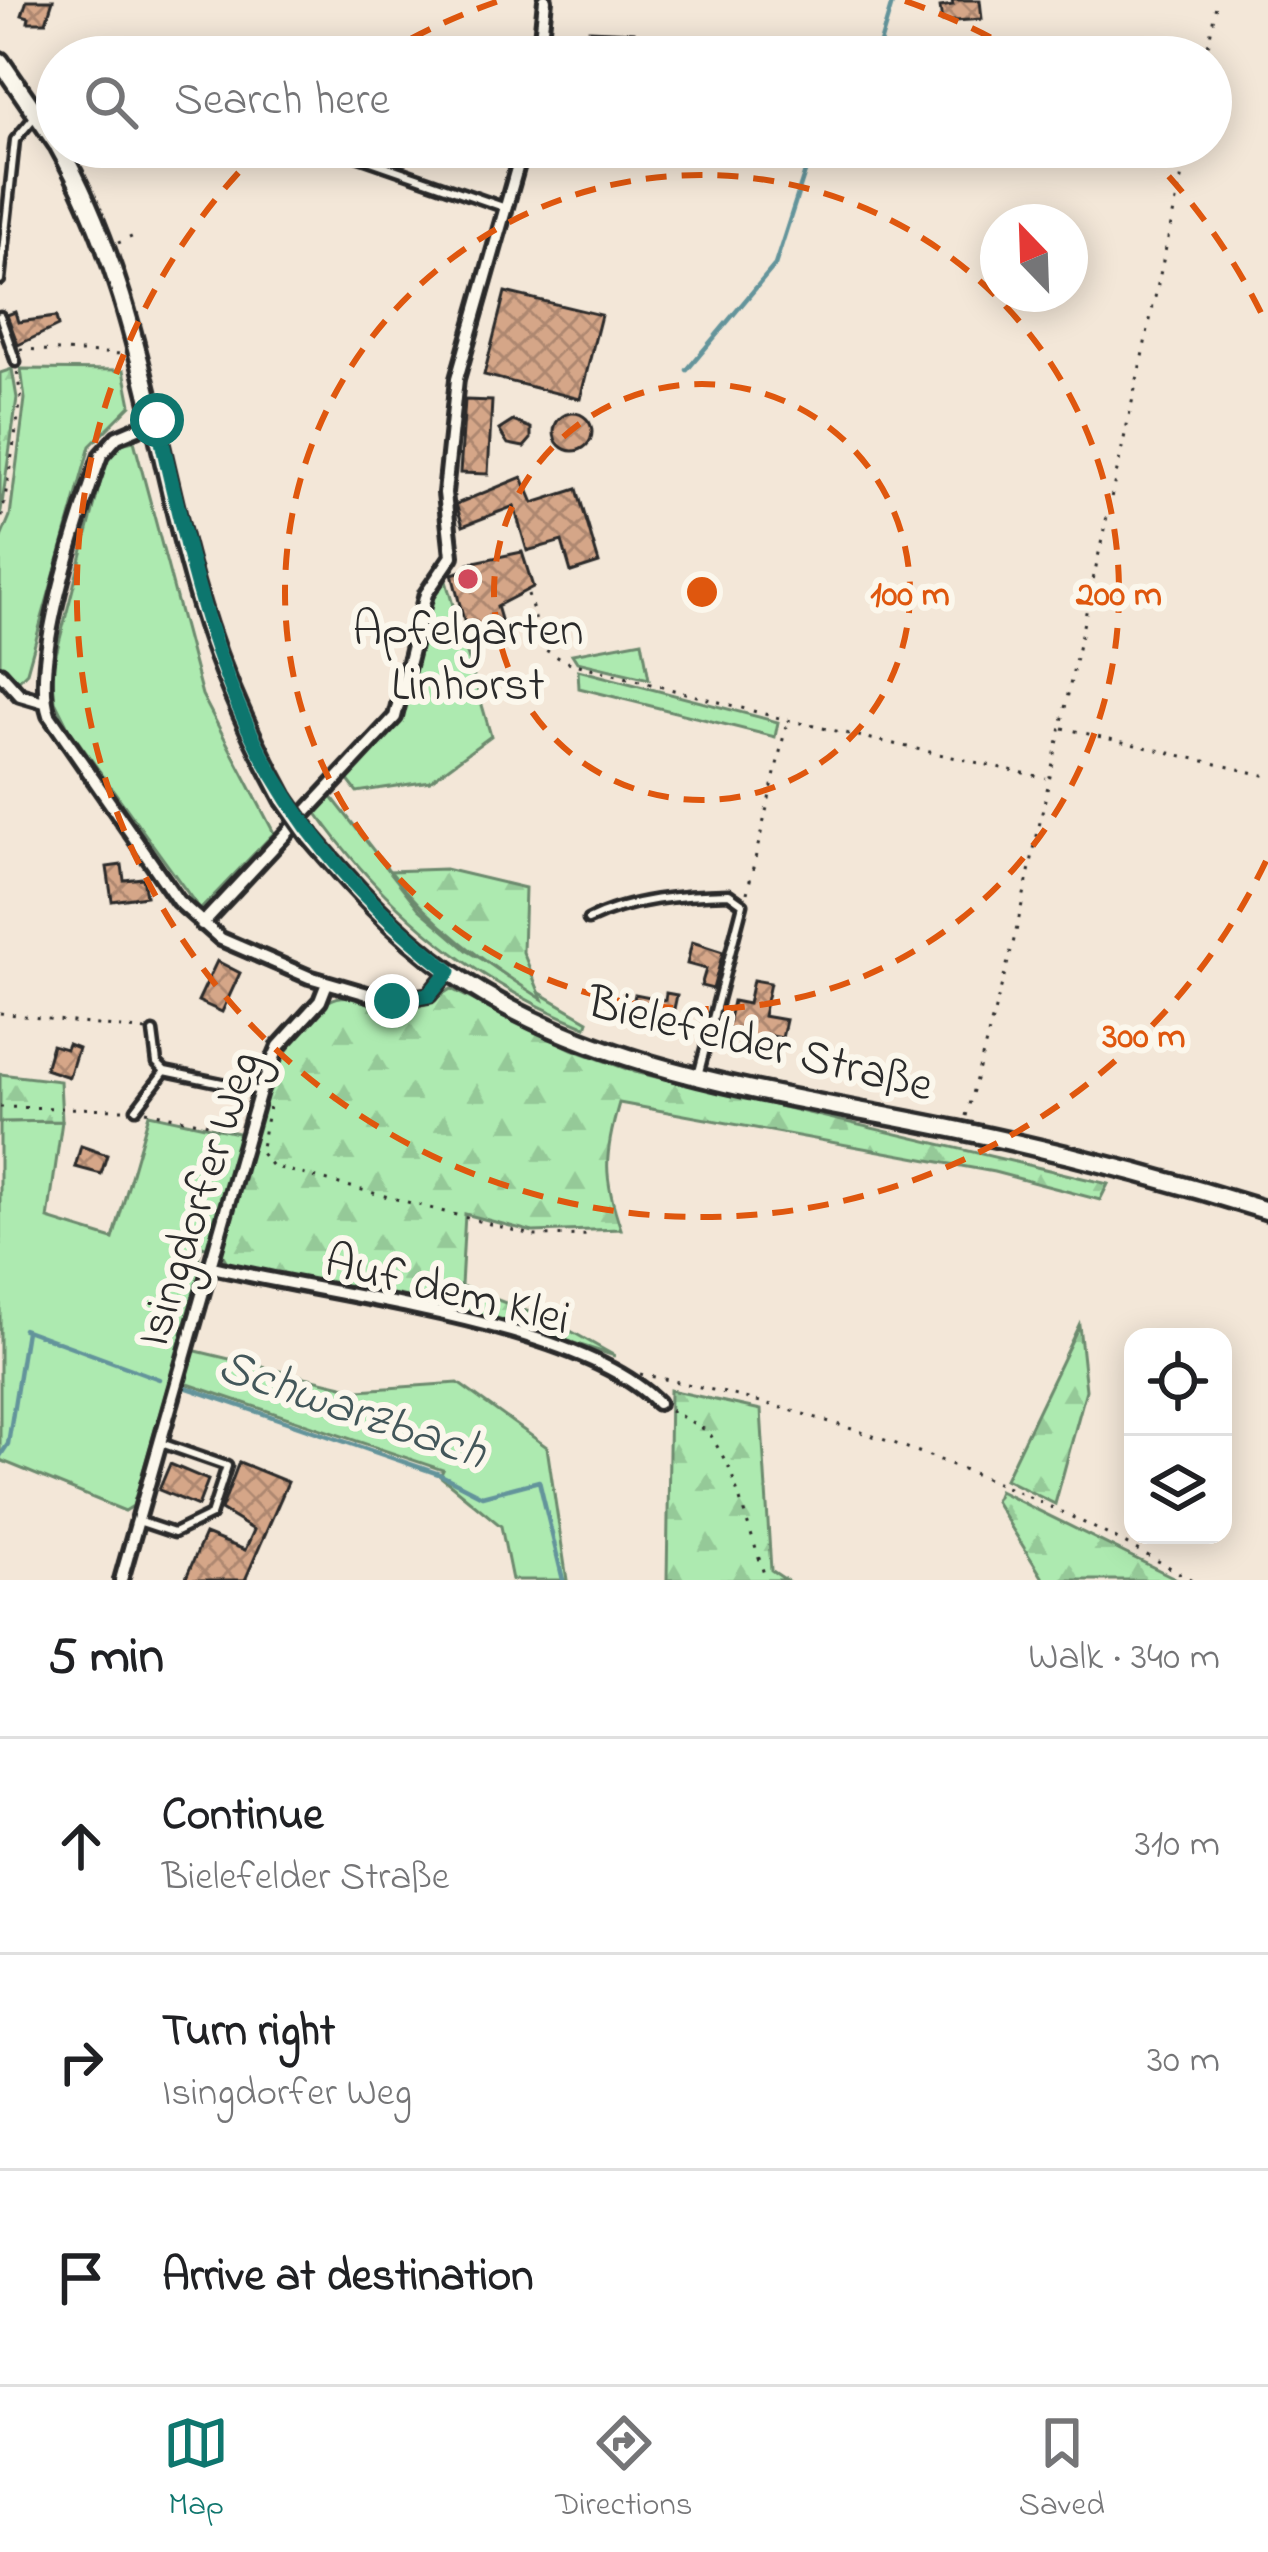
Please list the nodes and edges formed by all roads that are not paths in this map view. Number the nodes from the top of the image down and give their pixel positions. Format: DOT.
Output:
graph roads {
  1 [pos="544,0"];
  2 [pos="541,36"];
  3 [pos="0,62"];
  4 [pos="36,109"];
  5 [pos="36,114"];
  6 [pos="68,168"];
  7 [pos="391,168"];
  8 [pos="517,168"];
  9 [pos="506,208"];
  10 [pos="0,280"];
  11 [pos="0,316"];
  12 [pos="16,362"];
  13 [pos="157,420"];
  14 [pos="0,673"];
  15 [pos="44,702"];
  16 [pos="588,920"];
  17 [pos="202,924"];
  18 [pos="449,971"];
  19 [pos="327,983"];
  20 [pos="153,1032"];
  21 [pos="165,1071"];
  22 [pos="698,1076"];
  23 [pos="260,1091"];
  24 [pos="136,1109"];
  25 [pos="1268,1211"];
  26 [pos="209,1266"];
  27 [pos="658,1403"];
  28 [pos="158,1442"];
  29 [pos="138,1521"];
  30 [pos="121,1580"];
  1 -- 2 [label="street"];
  3 -- 4 [label="main road, Bielefelder Straße"];
  5 -- 10 [label="lane"];
  6 -- 13 [label="main road, Bielefelder Straße"];
  7 -- 9 [label="lane"];
  8 -- 9 [label="street"];
  9 -- 17 [label="street"];
  11 -- 12 [label="lane"];
  13 -- 15 [label="street"];
  13 -- 18 [label="main road, Bielefelder Straße, bridge"];
  14 -- 15 [label="street"];
  15 -- 17 [label="street"];
  16 -- 22 [label="lane"];
  17 -- 19 [label="street"];
  18 -- 19 [label="street"];
  18 -- 22 [label="main road, Bielefelder Straße"];
  19 -- 23 [label="street, Isingdorfer Weg"];
  20 -- 21 [label="lane"];
  21 -- 23 [label="lane"];
  21 -- 24 [label="lane"];
  22 -- 25 [label="main road, Bielefelder Straße"];
  23 -- 26 [label="street, Isingdorfer Weg"];
  26 -- 27 [label="street, Auf dem Klei"];
  26 -- 28 [label="street, Isingdorfer Weg"];
  28 -- 29 [label="street, Isingdorfer Weg"];
  28 -- 29 [label="lane"];
  29 -- 30 [label="street, Isingdorfer Weg"];
}
